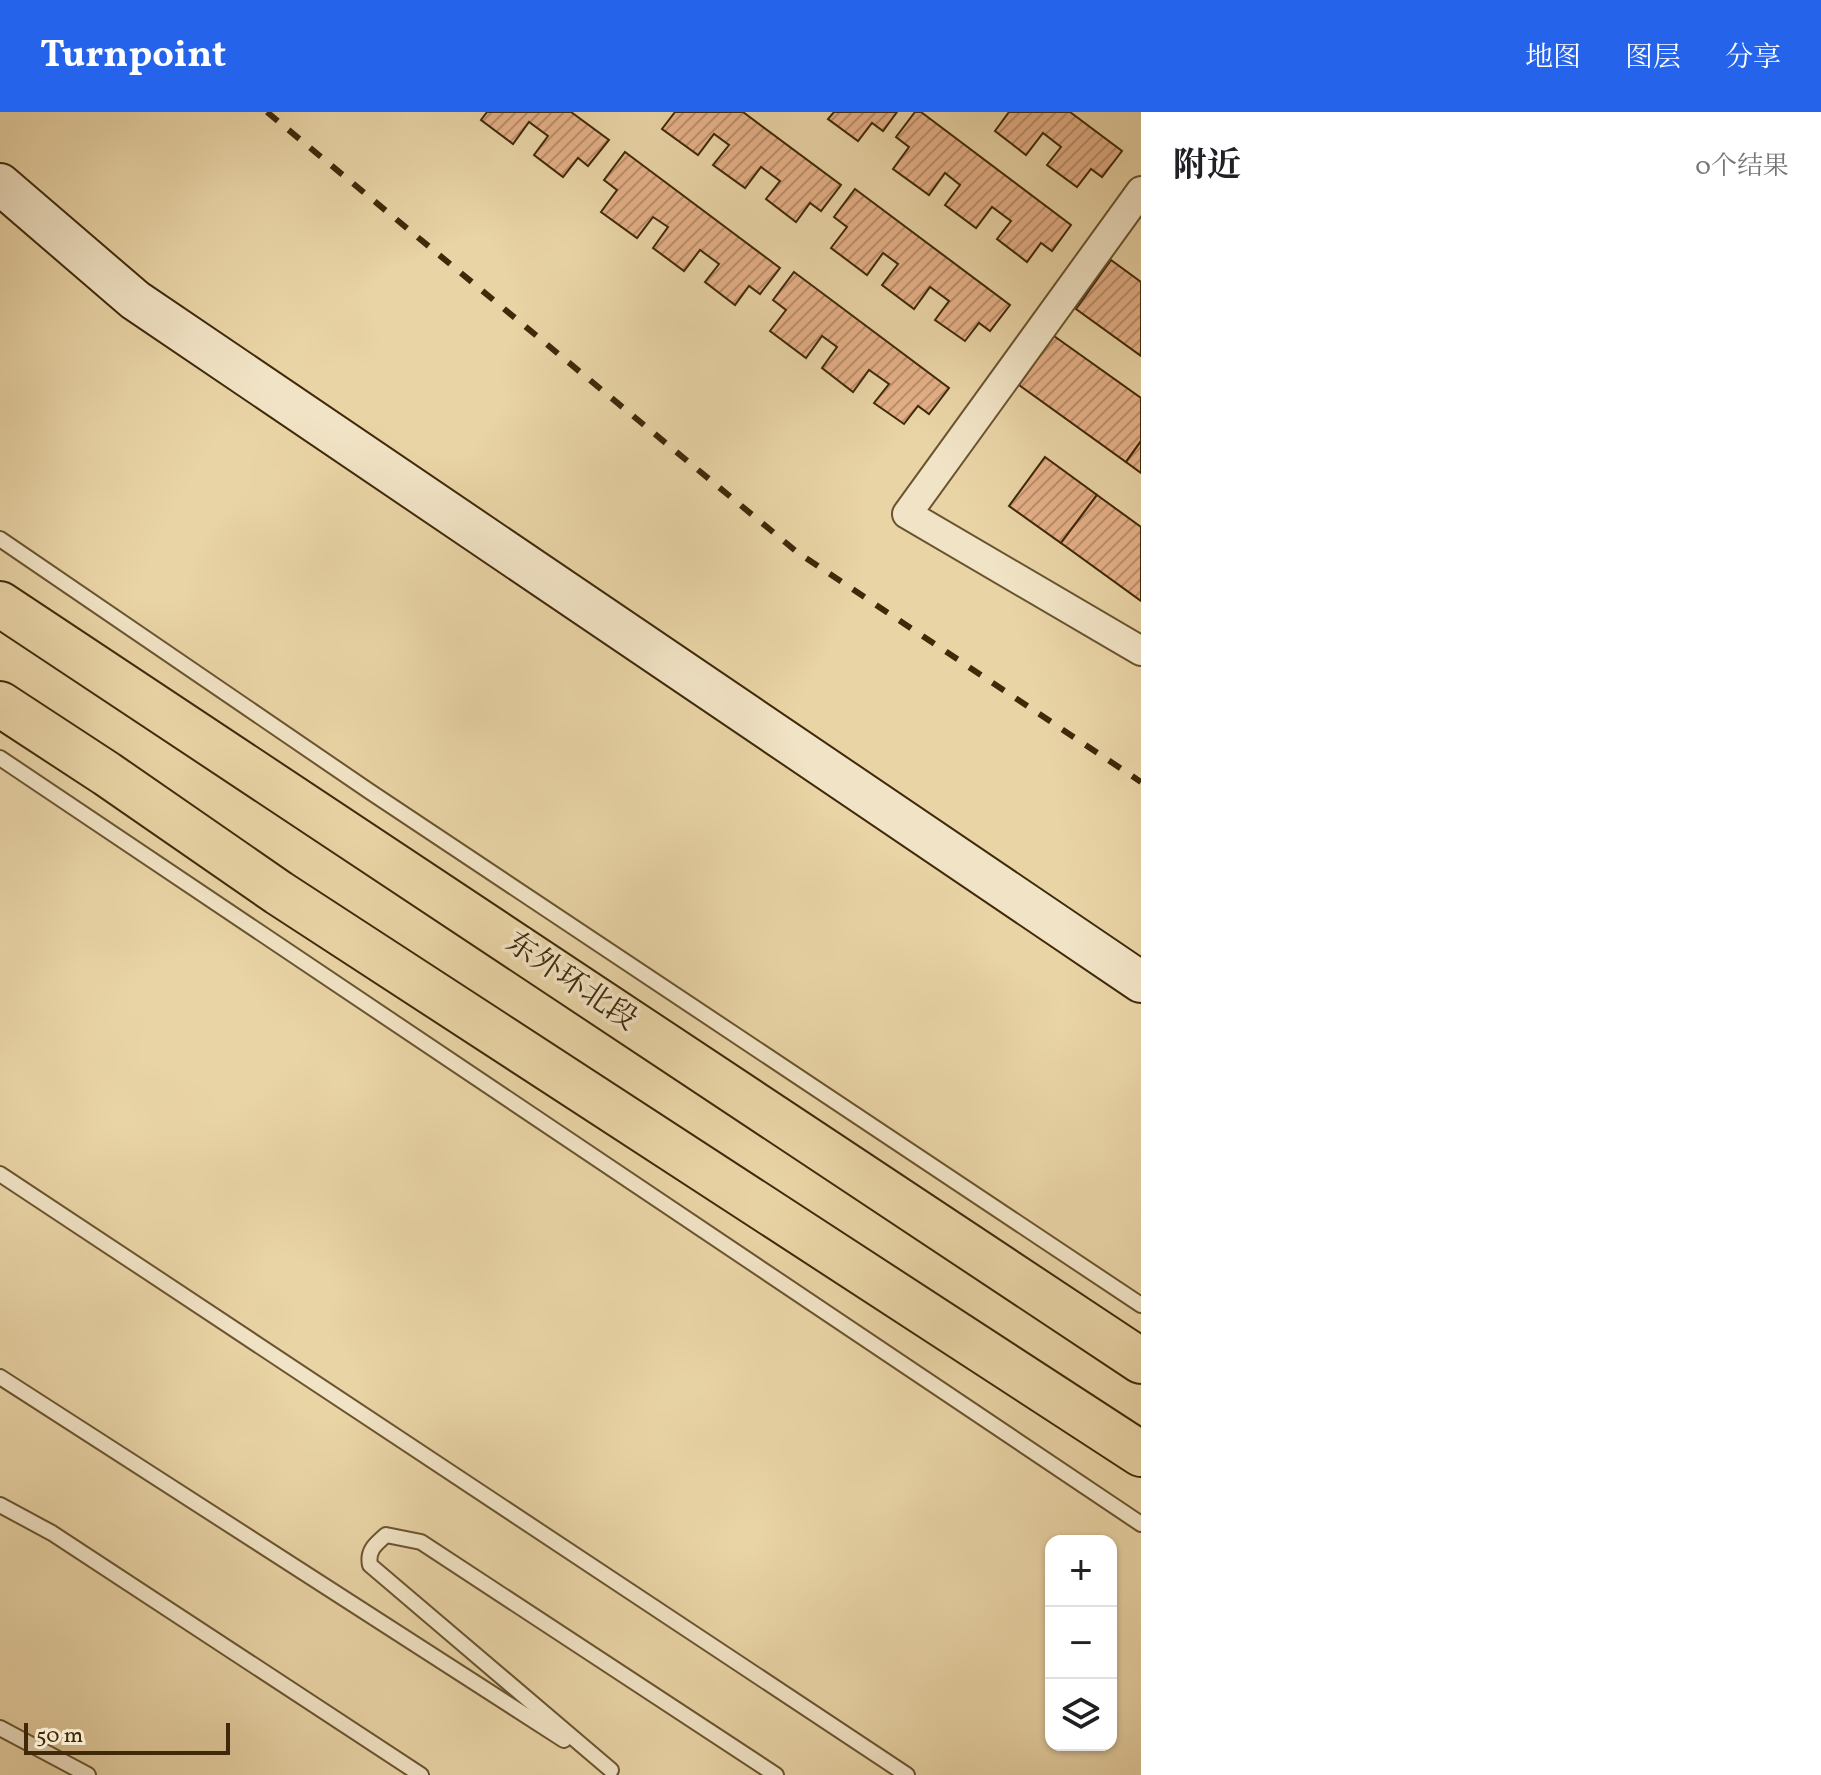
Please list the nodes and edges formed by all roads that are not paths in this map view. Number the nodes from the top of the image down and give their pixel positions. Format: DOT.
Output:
graph roads {
  1 [pos="0,184"];
  2 [pos="1141,191"];
  3 [pos="0,539"];
  4 [pos="0,604"];
  5 [pos="1141,651"];
  6 [pos="0,704"];
  7 [pos="0,758"];
  8 [pos="1141,982"];
  9 [pos="0,1174"];
  10 [pos="1141,1305"];
  11 [pos="1141,1361"];
  12 [pos="0,1377"];
  13 [pos="1141,1454"];
  14 [pos="0,1505"];
  15 [pos="1141,1524"];
  16 [pos="0,1728"];
  17 [pos="614,1773"];
  18 [pos="88,1775"];
  19 [pos="421,1775"];
  20 [pos="776,1775"];
  21 [pos="907,1775"];
  1 -- 8 [label="main road"];
  2 -- 5 [label="street"];
  3 -- 10 [label="lane"];
  4 -- 11 [label="highway, 东外环北段"];
  6 -- 13 [label="highway"];
  7 -- 15 [label="lane"];
  9 -- 21 [label="lane"];
  12 -- 17 [label="lane"];
  14 -- 19 [label="lane"];
  16 -- 18 [label="lane"];
  17 -- 20 [label="lane"];
}
